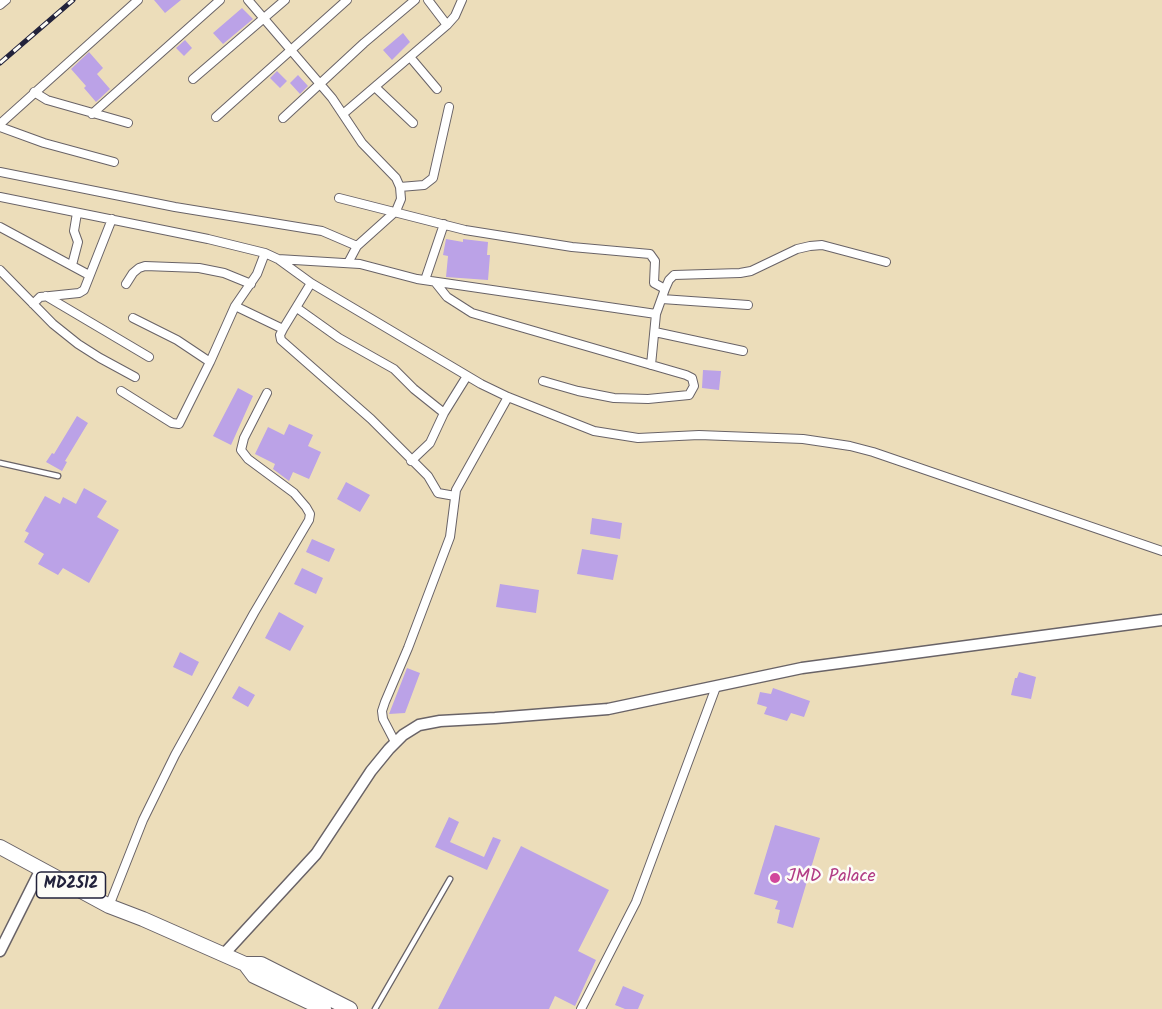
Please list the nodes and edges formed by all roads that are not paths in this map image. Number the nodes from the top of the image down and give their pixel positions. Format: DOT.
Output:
graph roads {
  1 [pos="6,0"];
  2 [pos="138,0"];
  3 [pos="220,0"];
  4 [pos="248,0"];
  5 [pos="285,0"];
  6 [pos="346,0"];
  7 [pos="415,0"];
  8 [pos="428,0"];
  9 [pos="462,0"];
  10 [pos="0,5"];
  11 [pos="264,18"];
  12 [pos="447,25"];
  13 [pos="291,50"];
  14 [pos="410,57"];
  15 [pos="193,79"];
  16 [pos="320,83"];
  17 [pos="375,87"];
  18 [pos="437,89"];
  19 [pos="34,92"];
  20 [pos="449,107"];
  21 [pos="92,114"];
  22 [pos="343,114"];
  23 [pos="216,117"];
  24 [pos="282,118"];
  25 [pos="128,123"];
  26 [pos="413,123"];
  27 [pos="0,126"];
  28 [pos="114,162"];
  29 [pos="0,172"];
  30 [pos="400,187"];
  31 [pos="0,197"];
  32 [pos="339,198"];
  33 [pos="396,211"];
  34 [pos="77,213"];
  35 [pos="112,219"];
  36 [pos="444,224"];
  37 [pos="0,227"];
  38 [pos="357,246"];
  39 [pos="265,253"];
  40 [pos="278,259"];
  41 [pos="348,262"];
  42 [pos="886,262"];
  43 [pos="72,266"];
  44 [pos="0,270"];
  45 [pos="89,275"];
  46 [pos="424,280"];
  47 [pos="435,282"];
  48 [pos="311,283"];
  49 [pos="126,284"];
  50 [pos="251,284"];
  51 [pos="665,289"];
  52 [pos="45,296"];
  53 [pos="662,299"];
  54 [pos="33,304"];
  55 [pos="748,305"];
  56 [pos="235,306"];
  57 [pos="297,308"];
  58 [pos="656,314"];
  59 [pos="133,318"];
  60 [pos="282,332"];
  61 [pos="655,332"];
  62 [pos="743,351"];
  63 [pos="149,357"];
  64 [pos="210,363"];
  65 [pos="651,365"];
  66 [pos="467,376"];
  67 [pos="135,377"];
  68 [pos="543,381"];
  69 [pos="121,391"];
  70 [pos="267,393"];
  71 [pos="508,397"];
  72 [pos="444,413"];
  73 [pos="411,461"];
  74 [pos="0,463"];
  75 [pos="58,476"];
  76 [pos="448,496"];
  77 [pos="1162,550"];
  78 [pos="1162,620"];
  79 [pos="716,687"];
  80 [pos="395,742"];
  81 [pos="0,847"];
  82 [pos="41,869"];
  83 [pos="450,879"];
  84 [pos="109,906"];
  85 [pos="0,951"];
  86 [pos="224,954"];
  87 [pos="245,964"];
  88 [pos="324,1009"];
  89 [pos="350,1009"];
  90 [pos="375,1009"];
  91 [pos="581,1009"];
  1 -- 10 [label="street"];
  2 -- 19 [label="street"];
  3 -- 21 [label="street"];
  4 -- 11 [label="street"];
  5 -- 11 [label="street"];
  6 -- 13 [label="street"];
  7 -- 16 [label="street"];
  8 -- 12 [label="street"];
  9 -- 12 [label="street"];
  11 -- 13 [label="street"];
  11 -- 15 [label="street"];
  12 -- 14 [label="street"];
  13 -- 16 [label="street"];
  13 -- 23 [label="street"];
  14 -- 17 [label="street"];
  14 -- 18 [label="street"];
  16 -- 22 [label="street"];
  16 -- 24 [label="street"];
  17 -- 22 [label="street"];
  17 -- 26 [label="street"];
  19 -- 21 [label="street"];
  19 -- 27 [label="street"];
  20 -- 30 [label="street"];
  21 -- 25 [label="street"];
  22 -- 30 [label="street"];
  27 -- 28 [label="street"];
  29 -- 38 [label="street"];
  30 -- 33 [label="street"];
  31 -- 34 [label="street"];
  32 -- 33 [label="street"];
  33 -- 36 [label="street"];
  33 -- 38 [label="street"];
  34 -- 35 [label="street"];
  34 -- 43 [label="street"];
  35 -- 39 [label="street"];
  35 -- 45 [label="street"];
  36 -- 46 [label="street"];
  36 -- 51 [label="street"];
  37 -- 43 [label="street"];
  38 -- 41 [label="street"];
  39 -- 40 [label="street"];
  39 -- 50 [label="street"];
  40 -- 41 [label="street"];
  40 -- 48 [label="street"];
  41 -- 46 [label="street"];
  42 -- 51 [label="street"];
  43 -- 45 [label="street"];
  44 -- 54 [label="street"];
  45 -- 52 [label="street"];
  46 -- 47 [label="street"];
  47 -- 58 [label="street"];
  47 -- 65 [label="street"];
  48 -- 57 [label="street"];
  48 -- 66 [label="street"];
  49 -- 50 [label="street"];
  50 -- 56 [label="street"];
  51 -- 53 [label="street"];
  52 -- 54 [label="street"];
  52 -- 63 [label="street"];
  53 -- 55 [label="street"];
  53 -- 58 [label="street"];
  54 -- 67 [label="street"];
  56 -- 60 [label="street"];
  56 -- 64 [label="street"];
  57 -- 60 [label="street"];
  57 -- 72 [label="street"];
  58 -- 61 [label="street"];
  59 -- 64 [label="street"];
  60 -- 73 [label="street"];
  61 -- 62 [label="street"];
  61 -- 65 [label="street"];
  64 -- 69 [label="street"];
  65 -- 68 [label="street"];
  66 -- 71 [label="street"];
  66 -- 72 [label="street"];
  70 -- 84 [label="street"];
  71 -- 76 [label="street"];
  71 -- 77 [label="street"];
  72 -- 73 [label="street"];
  73 -- 76 [label="street"];
  74 -- 75 [label="lane"];
  76 -- 80 [label="street"];
  78 -- 79 [label="street"];
  79 -- 80 [label="street"];
  79 -- 91 [label="street"];
  80 -- 86 [label="street"];
  81 -- 82 [label="main road, MD2512"];
  82 -- 84 [label="main road, MD2512"];
  82 -- 85 [label="street"];
  83 -- 90 [label="lane"];
  84 -- 86 [label="main road, MD2512"];
  86 -- 87 [label="main road, MD2512"];
  87 -- 88 [label="main road, MD2512"];
  87 -- 89 [label="main road, MD2512"];
}
